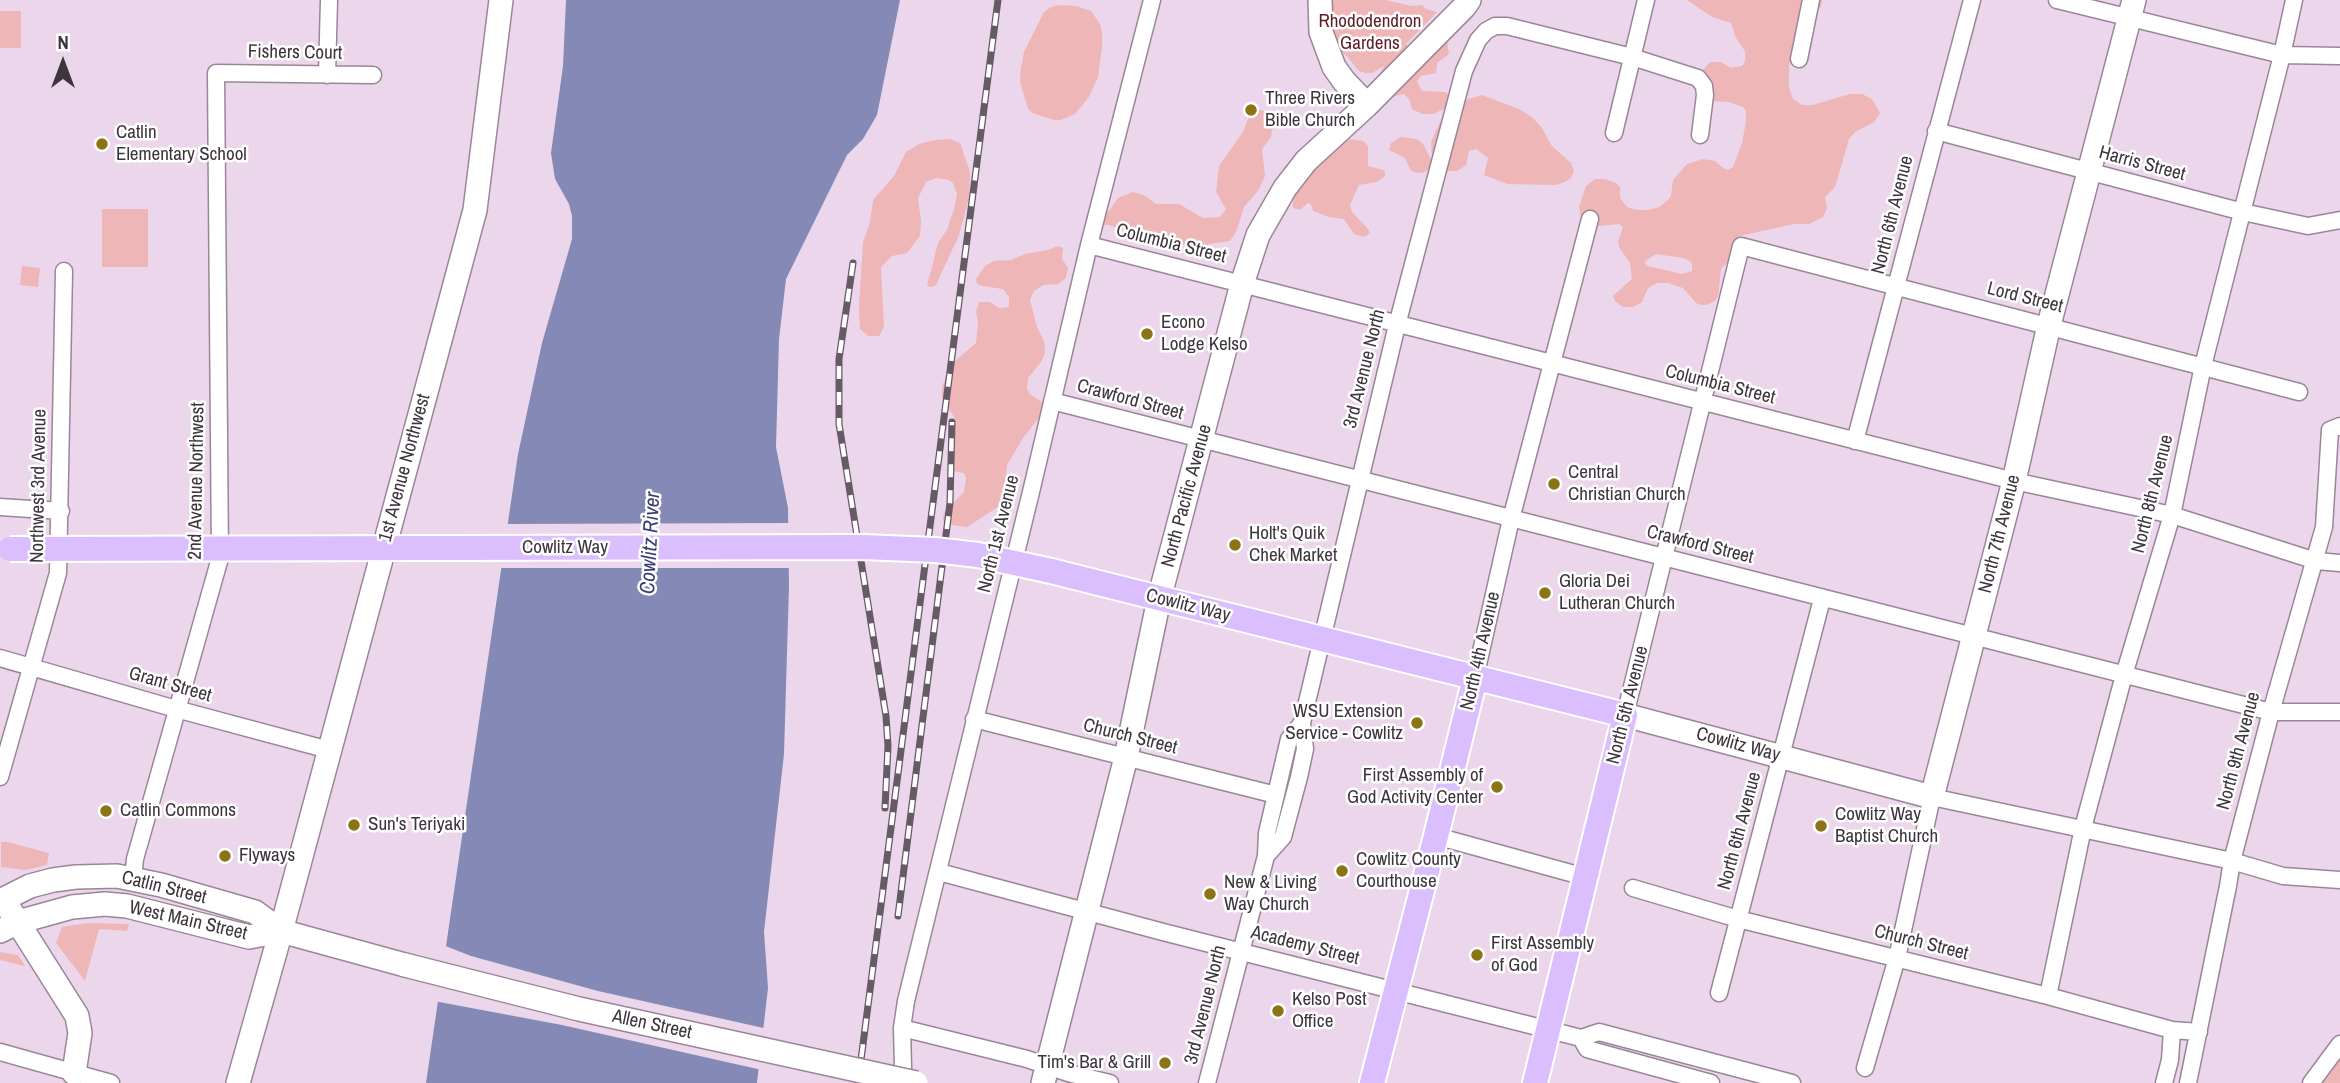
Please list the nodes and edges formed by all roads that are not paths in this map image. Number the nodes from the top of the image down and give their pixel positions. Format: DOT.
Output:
graph roads {
  1 [pos="329,0"];
  2 [pos="501,0"];
  3 [pos="1152,0"];
  4 [pos="1320,0"];
  5 [pos="1468,0"];
  6 [pos="1646,0"];
  7 [pos="1811,0"];
  8 [pos="1972,0"];
  9 [pos="2057,0"];
  10 [pos="2294,0"];
  11 [pos="2131,9"];
  12 [pos="2283,55"];
  13 [pos="2340,56"];
  14 [pos="1632,57"];
  15 [pos="1798,59"];
  16 [pos="216,73"];
  17 [pos="327,75"];
  18 [pos="373,75"];
  19 [pos="1367,104"];
  20 [pos="1936,131"];
  21 [pos="1614,133"];
  22 [pos="1700,135"];
  23 [pos="2090,172"];
  24 [pos="2244,212"];
  25 [pos="1590,219"];
  26 [pos="2340,220"];
  27 [pos="1089,245"];
  28 [pos="1741,246"];
  29 [pos="64,271"];
  30 [pos="1242,284"];
  31 [pos="1896,286"];
  32 [pos="1397,325"];
  33 [pos="2049,325"];
  34 [pos="1552,363"];
  35 [pos="2203,366"];
  36 [pos="2299,391"];
  37 [pos="1052,401"];
  38 [pos="1703,403"];
  39 [pos="2335,428"];
  40 [pos="1856,440"];
  41 [pos="1202,441"];
  42 [pos="1360,481"];
  43 [pos="2014,481"];
  44 [pos="0,507"];
  45 [pos="61,511"];
  46 [pos="2172,515"];
  47 [pos="1511,519"];
  48 [pos="5,549"];
  49 [pos="1665,558"];
  50 [pos="2316,561"];
  51 [pos="2340,563"];
  52 [pos="1159,599"];
  53 [pos="1822,599"];
  54 [pos="1974,637"];
  55 [pos="1321,639"];
  56 [pos="0,658"];
  57 [pos="31,667"];
  58 [pos="2124,675"];
  59 [pos="1475,678"];
  60 [pos="176,709"];
  61 [pos="2271,712"];
  62 [pos="2340,712"];
  63 [pos="1625,715"];
  64 [pos="974,719"];
  65 [pos="1302,723"];
  66 [pos="329,750"];
  67 [pos="1126,757"];
  68 [pos="1781,757"];
  69 [pos="0,778"];
  70 [pos="1276,795"];
  71 [pos="1932,797"];
  72 [pos="2083,828"];
  73 [pos="1436,836"];
  74 [pos="1266,856"];
  75 [pos="2232,861"];
  76 [pos="939,872"];
  77 [pos="1585,877"];
  78 [pos="133,878"];
  79 [pos="2340,880"];
  80 [pos="1633,888"];
  81 [pos="1,898"];
  82 [pos="1088,911"];
  83 [pos="1738,919"];
  84 [pos="9,927"];
  85 [pos="281,931"];
  86 [pos="1241,951"];
  87 [pos="1896,958"];
  88 [pos="397,963"];
  89 [pos="1397,990"];
  90 [pos="1718,993"];
  91 [pos="2048,996"];
  92 [pos="902,1028"];
  93 [pos="1548,1029"];
  94 [pos="2172,1030"];
  95 [pos="2199,1032"];
  96 [pos="1581,1038"];
  97 [pos="2340,1044"];
  98 [pos="0,1052"];
  99 [pos="1865,1068"];
  100 [pos="1045,1074"];
  101 [pos="73,1078"];
  102 [pos="906,1082"];
  103 [pos="1703,1082"];
  104 [pos="111,1083"];
  105 [pos="238,1083"];
  106 [pos="1110,1083"];
  107 [pos="1207,1083"];
  108 [pos="1372,1083"];
  109 [pos="1535,1083"];
  110 [pos="1791,1083"];
  111 [pos="2164,1083"];
  112 [pos="2188,1083"];
  113 [pos="2311,1083"];
  1 -- 17 [label="street"];
  2 -- 66 [label="street, 1st Avenue Northwest"];
  3 -- 27 [label="street, North 1st Avenue"];
  4 -- 19 [label="street"];
  5 -- 19 [label="street, North Pacific Avenue"];
  6 -- 14 [label="street"];
  7 -- 15 [label="street"];
  8 -- 20 [label="street, North 6th Avenue"];
  9 -- 11 [label="street"];
  10 -- 12 [label="street, North 8th Avenue"];
  11 -- 12 [label="street"];
  11 -- 23 [label="street, North 7th Avenue"];
  12 -- 13 [label="street"];
  12 -- 24 [label="street, North 8th Avenue"];
  14 -- 21 [label="street"];
  14 -- 22 [label="street"];
  14 -- 32 [label="street, 3rd Avenue North"];
  16 -- 17 [label="street, Fishers Court"];
  16 -- 60 [label="street, 2nd Avenue Northwest"];
  17 -- 18 [label="street, Fishers Court"];
  19 -- 30 [label="street, North Pacific Avenue"];
  20 -- 23 [label="street, Harris Street"];
  20 -- 31 [label="street, North 6th Avenue"];
  23 -- 24 [label="street, Harris Street"];
  23 -- 33 [label="street, North 7th Avenue"];
  24 -- 26 [label="street, Harris Street"];
  24 -- 35 [label="street, North 8th Avenue"];
  25 -- 34 [label="street, North 4th Avenue"];
  27 -- 30 [label="street, Columbia Street"];
  27 -- 37 [label="street, North 1st Avenue"];
  28 -- 31 [label="street, Lord Street"];
  28 -- 38 [label="street, North 5th Avenue"];
  29 -- 45 [label="street, Northwest 3rd Avenue"];
  30 -- 32 [label="street, Columbia Street"];
  30 -- 41 [label="street, North Pacific Avenue"];
  31 -- 33 [label="street, Lord Street"];
  31 -- 40 [label="street, North 6th Avenue"];
  32 -- 34 [label="street, Columbia Street"];
  32 -- 42 [label="street, 3rd Avenue North"];
  33 -- 35 [label="street, Lord Street"];
  33 -- 43 [label="street, North 7th Avenue"];
  34 -- 38 [label="street, Columbia Street"];
  34 -- 47 [label="street, North 4th Avenue"];
  35 -- 36 [label="street, Lord Street"];
  35 -- 46 [label="street, North 8th Avenue"];
  37 -- 41 [label="street, Crawford Street"];
  37 -- 64 [label="street, North 1st Avenue"];
  38 -- 40 [label="street, Columbia Street"];
  38 -- 49 [label="street, North 5th Avenue"];
  39 -- 50 [label="street, North 9th Avenue"];
  40 -- 43 [label="street, Columbia Street"];
  41 -- 42 [label="street, Crawford Street"];
  41 -- 52 [label="street, North Pacific Avenue"];
  42 -- 47 [label="street, Crawford Street"];
  42 -- 55 [label="street, 3rd Avenue North"];
  43 -- 46 [label="street, Columbia Street"];
  43 -- 54 [label="street, North 7th Avenue"];
  44 -- 45 [label="street"];
  45 -- 57 [label="street, Northwest 3rd Avenue"];
  46 -- 50 [label="street, Columbia Street"];
  46 -- 58 [label="street, North 8th Avenue"];
  47 -- 49 [label="street, Crawford Street"];
  47 -- 59 [label="street, North 4th Avenue"];
  48 -- 52 [label="main road, Cowlitz Way, bridge"];
  49 -- 53 [label="street, Crawford Street"];
  49 -- 63 [label="street, North 5th Avenue"];
  50 -- 51 [label="street, Columbia Street"];
  50 -- 61 [label="street, North 9th Avenue"];
  52 -- 55 [label="main road, Cowlitz Way"];
  52 -- 67 [label="street, North Pacific Avenue"];
  53 -- 54 [label="street, Crawford Street"];
  53 -- 68 [label="street, North 6th Avenue"];
  54 -- 58 [label="street, Crawford Street"];
  54 -- 71 [label="street, North 7th Avenue"];
  55 -- 59 [label="main road, Cowlitz Way"];
  55 -- 65 [label="street, 3rd Avenue North"];
  56 -- 57 [label="street, Grant Street"];
  57 -- 60 [label="street, Grant Street"];
  57 -- 69 [label="street, Northwest 3rd Avenue"];
  58 -- 61 [label="street, Crawford Street"];
  58 -- 72 [label="street, North 8th Avenue"];
  59 -- 63 [label="main road, Cowlitz Way"];
  59 -- 73 [label="main road, North 4th Avenue"];
  60 -- 66 [label="street, Grant Street"];
  60 -- 78 [label="street, 2nd Avenue Northwest"];
  61 -- 62 [label="street, Crawford Street"];
  61 -- 75 [label="street, North 9th Avenue"];
  63 -- 68 [label="street, Cowlitz Way"];
  63 -- 77 [label="main road, North 5th Avenue"];
  64 -- 67 [label="street, Church Street"];
  64 -- 76 [label="street, North 1st Avenue"];
  65 -- 70 [label="street, 3rd Avenue North"];
  65 -- 74 [label="street, 3rd Avenue North"];
  66 -- 85 [label="street, 1st Avenue Northwest"];
  67 -- 70 [label="street, Church Street"];
  67 -- 82 [label="street, North Pacific Avenue"];
  68 -- 71 [label="street, Cowlitz Way"];
  68 -- 83 [label="street, North 6th Avenue"];
  70 -- 74 [label="street, 3rd Avenue North"];
  71 -- 72 [label="street, Cowlitz Way"];
  71 -- 87 [label="street, North 7th Avenue"];
  72 -- 75 [label="street, Cowlitz Way"];
  72 -- 91 [label="street, North 8th Avenue"];
  73 -- 77 [label="street"];
  73 -- 89 [label="main road, North 4th Avenue"];
  74 -- 86 [label="street, 3rd Avenue North"];
  75 -- 79 [label="street, Cowlitz Way"];
  75 -- 95 [label="street, North 9th Avenue"];
  76 -- 82 [label="street, Academy Street"];
  76 -- 92 [label="street, North 1st Avenue"];
  77 -- 93 [label="main road, North 5th Avenue"];
  78 -- 81 [label="street, Catlin Street"];
  78 -- 85 [label="street, Catlin Street"];
  80 -- 83 [label="street, Church Street"];
  81 -- 84 [label="street"];
  82 -- 86 [label="street, Academy Street"];
  82 -- 100 [label="street, North Pacific Avenue"];
  83 -- 87 [label="street, Church Street"];
  83 -- 90 [label="street, North 6th Avenue"];
  84 -- 85 [label="street, West Main Street"];
  84 -- 101 [label="street"];
  85 -- 88 [label="street, West Main Street"];
  85 -- 105 [label="street, 1st Avenue Northwest"];
  86 -- 89 [label="street, Academy Street"];
  86 -- 107 [label="street, 3rd Avenue North"];
  87 -- 91 [label="street, Church Street"];
  87 -- 99 [label="street, North 7th Avenue"];
  88 -- 102 [label="street, Allen Street, bridge"];
  89 -- 93 [label="street, Academy Street"];
  89 -- 108 [label="main road, North 4th Avenue"];
  91 -- 94 [label="street, Church Street"];
  92 -- 100 [label="street"];
  92 -- 102 [label="street, North 1st Avenue"];
  93 -- 96 [label="street, Academy Street"];
  93 -- 109 [label="main road, North 5th Avenue"];
  94 -- 95 [label="street, Church Street"];
  94 -- 111 [label="street"];
  95 -- 112 [label="street, North 9th Avenue"];
  96 -- 103 [label="street, Academy Street"];
  96 -- 110 [label="street, Academy Street"];
  97 -- 113 [label="street"];
  98 -- 101 [label="street"];
  100 -- 106 [label="street"];
  101 -- 104 [label="street"];
}
